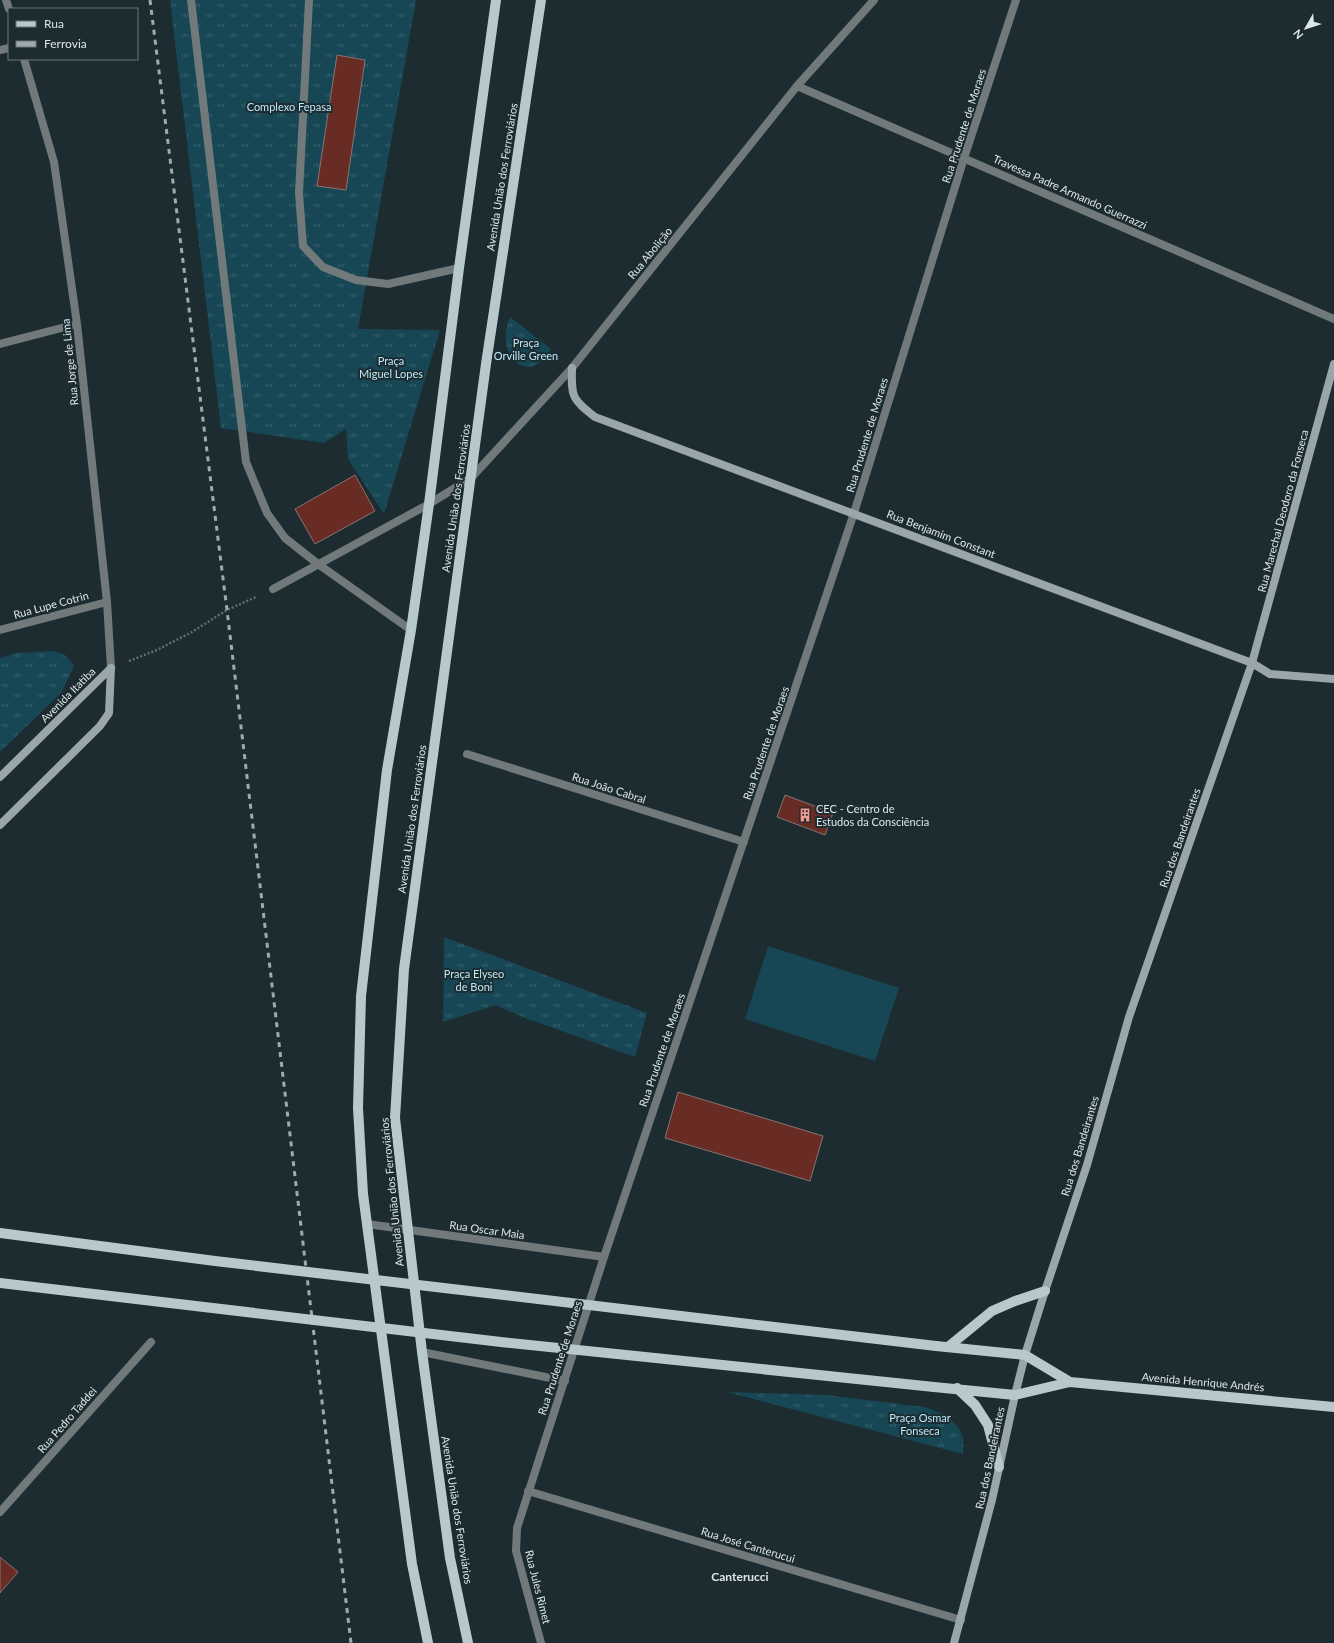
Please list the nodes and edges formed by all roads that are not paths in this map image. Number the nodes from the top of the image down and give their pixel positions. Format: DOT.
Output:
graph roads {
  1 [pos="192,0"];
  2 [pos="309,0"];
  3 [pos="496,0"];
  4 [pos="541,0"];
  5 [pos="874,0"];
  6 [pos="1016,0"];
  7 [pos="24,60"];
  8 [pos="797,86"];
  9 [pos="964,158"];
  10 [pos="459,268"];
  11 [pos="1334,319"];
  12 [pos="77,324"];
  13 [pos="0,344"];
  14 [pos="1334,364"];
  15 [pos="572,368"];
  16 [pos="471,478"];
  17 [pos="429,504"];
  18 [pos="854,513"];
  19 [pos="318,564"];
  20 [pos="273,590"];
  21 [pos="107,602"];
  22 [pos="0,630"];
  23 [pos="411,630"];
  24 [pos="1252,663"];
  25 [pos="111,668"];
  26 [pos="1334,679"];
  27 [pos="467,754"];
  28 [pos="0,778"];
  29 [pos="0,825"];
  30 [pos="744,842"];
  31 [pos="367,1224"];
  32 [pos="407,1230"];
  33 [pos="0,1233"];
  34 [pos="604,1257"];
  35 [pos="0,1283"];
  36 [pos="1045,1291"];
  37 [pos="151,1342"];
  38 [pos="948,1347"];
  39 [pos="422,1352"];
  40 [pos="1025,1355"];
  41 [pos="565,1381"];
  42 [pos="1070,1382"];
  43 [pos="957,1388"];
  44 [pos="1015,1395"];
  45 [pos="1334,1407"];
  46 [pos="999,1467"];
  47 [pos="528,1490"];
  48 [pos="0,1512"];
  49 [pos="961,1620"];
  50 [pos="428,1643"];
  51 [pos="468,1643"];
  52 [pos="541,1643"];
  53 [pos="954,1643"];
  1 -- 19 [label="street"];
  2 -- 10 [label="street"];
  3 -- 10 [label="main road"];
  4 -- 16 [label="main road, Avenida União dos Ferroviários"];
  5 -- 8 [label="street, Rua Abolição"];
  6 -- 9 [label="street, Rua Prudente de Moraes"];
  7 -- 12 [label="street, Rua Jorge de Lima"];
  8 -- 9 [label="street, Travessa Padre Armando Guerrazzi"];
  8 -- 15 [label="street, Rua Abolição"];
  9 -- 11 [label="street, Travessa Padre Armando Guerrazzi"];
  9 -- 18 [label="street, Rua Prudente de Moraes"];
  10 -- 17 [label="main road"];
  12 -- 13 [label="street"];
  12 -- 21 [label="street, Rua Jorge de Lima"];
  14 -- 24 [label="street, Rua Marechal Deodoro da Fonseca"];
  15 -- 16 [label="street, Rua Abolição"];
  15 -- 18 [label="street, Rua Benjamim Constant"];
  16 -- 17 [label="street, Rua Abolição"];
  16 -- 32 [label="main road, Avenida União dos Ferroviários"];
  17 -- 19 [label="street, Rua Abolição"];
  17 -- 23 [label="main road"];
  18 -- 24 [label="street, Rua Benjamim Constant"];
  18 -- 30 [label="street, Rua Prudente de Moraes"];
  19 -- 20 [label="street, Rua Abolição"];
  19 -- 23 [label="street"];
  21 -- 22 [label="street, Rua Lupe Cotrin"];
  21 -- 25 [label="street, Rua Jorge de Lima"];
  23 -- 31 [label="main road"];
  24 -- 26 [label="street, Rua Benjamim Constant"];
  24 -- 36 [label="street, Rua dos Bandeirantes"];
  25 -- 28 [label="street, Avenida Itatiba"];
  25 -- 29 [label="street, Avenida Itatiba"];
  27 -- 30 [label="street, Rua João Cabral"];
  30 -- 34 [label="street, Rua Prudente de Moraes"];
  31 -- 32 [label="street, Rua Oscar Maia"];
  31 -- 50 [label="main road"];
  32 -- 34 [label="street, Rua Oscar Maia"];
  32 -- 39 [label="main road, Avenida União dos Ferroviários"];
  33 -- 38 [label="main road, bridge"];
  34 -- 41 [label="street, Rua Prudente de Moraes"];
  35 -- 43 [label="main road, Avenida Henrique Andrés, bridge"];
  36 -- 38 [label="main road"];
  36 -- 40 [label="street, Rua dos Bandeirantes"];
  37 -- 48 [label="street, Rua Pedro Taddei"];
  38 -- 40 [label="main road"];
  39 -- 41 [label="street"];
  39 -- 51 [label="main road, Avenida União dos Ferroviários"];
  40 -- 42 [label="main road, Avenida Henrique Andrés"];
  40 -- 44 [label="street, Rua dos Bandeirantes"];
  41 -- 47 [label="street, Rua Prudente de Moraes"];
  42 -- 44 [label="main road, Avenida Henrique Andrés"];
  42 -- 45 [label="main road, Avenida Henrique Andrés"];
  43 -- 44 [label="main road, Avenida Henrique Andrés"];
  43 -- 46 [label="main road"];
  44 -- 46 [label="street, Rua dos Bandeirantes"];
  46 -- 49 [label="street, Rua dos Bandeirantes"];
  47 -- 49 [label="street, Rua José Canterucui"];
  47 -- 52 [label="street, Rua Jules Rimet"];
  49 -- 53 [label="street, Rua dos Bandeirantes"];
}
